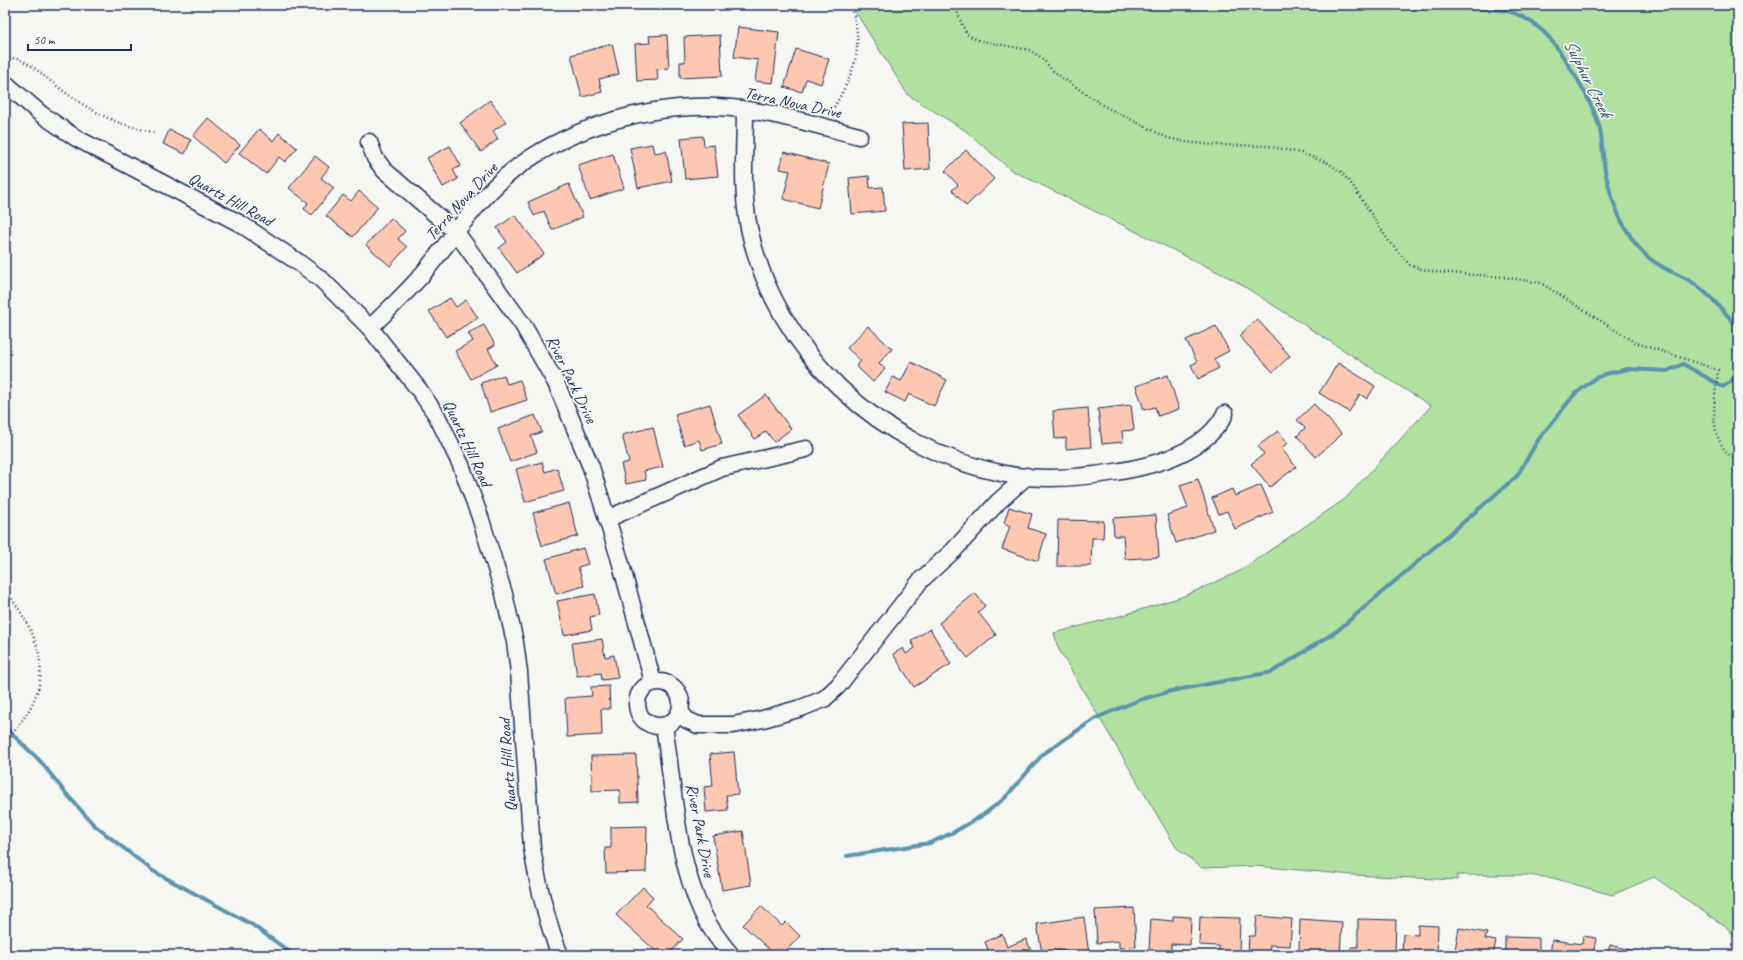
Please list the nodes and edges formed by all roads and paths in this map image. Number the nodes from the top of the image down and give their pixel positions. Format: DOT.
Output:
graph roads {
  1 [pos="850,5"];
  2 [pos="955,5"];
  3 [pos="5,59"];
  4 [pos="5,83"];
  5 [pos="745,110"];
  6 [pos="823,127"];
  7 [pos="156,133"];
  8 [pos="859,136"];
  9 [pos="369,142"];
  10 [pos="456,232"];
  11 [pos="370,328"];
  12 [pos="1225,414"];
  13 [pos="806,449"];
  14 [pos="1738,463"];
  15 [pos="1027,476"];
  16 [pos="607,519"];
  17 [pos="5,589"];
  18 [pos="653,682"];
  19 [pos="681,713"];
  20 [pos="664,726"];
  21 [pos="5,744"];
  22 [pos="560,955"];
  23 [pos="731,955"];
  1 -- 6 [label="path"];
  2 -- 14 [label="path"];
  3 -- 7 [label="path"];
  4 -- 11 [label="street, Quartz Hill Road"];
  5 -- 6 [label="street, Terra Nova Drive"];
  5 -- 10 [label="street, Terra Nova Drive"];
  5 -- 15 [label="street"];
  6 -- 8 [label="street, Terra Nova Drive"];
  9 -- 10 [label="street, River Park Drive"];
  10 -- 11 [label="street, Terra Nova Drive"];
  10 -- 16 [label="street, River Park Drive"];
  11 -- 22 [label="street, Quartz Hill Road"];
  12 -- 15 [label="street"];
  13 -- 16 [label="street"];
  15 -- 19 [label="street"];
  16 -- 18 [label="street, River Park Drive"];
  17 -- 21 [label="path"];
  18 -- 19 [label="street"];
  18 -- 20 [label="street"];
  19 -- 20 [label="street"];
  20 -- 23 [label="street, River Park Drive"];
}
